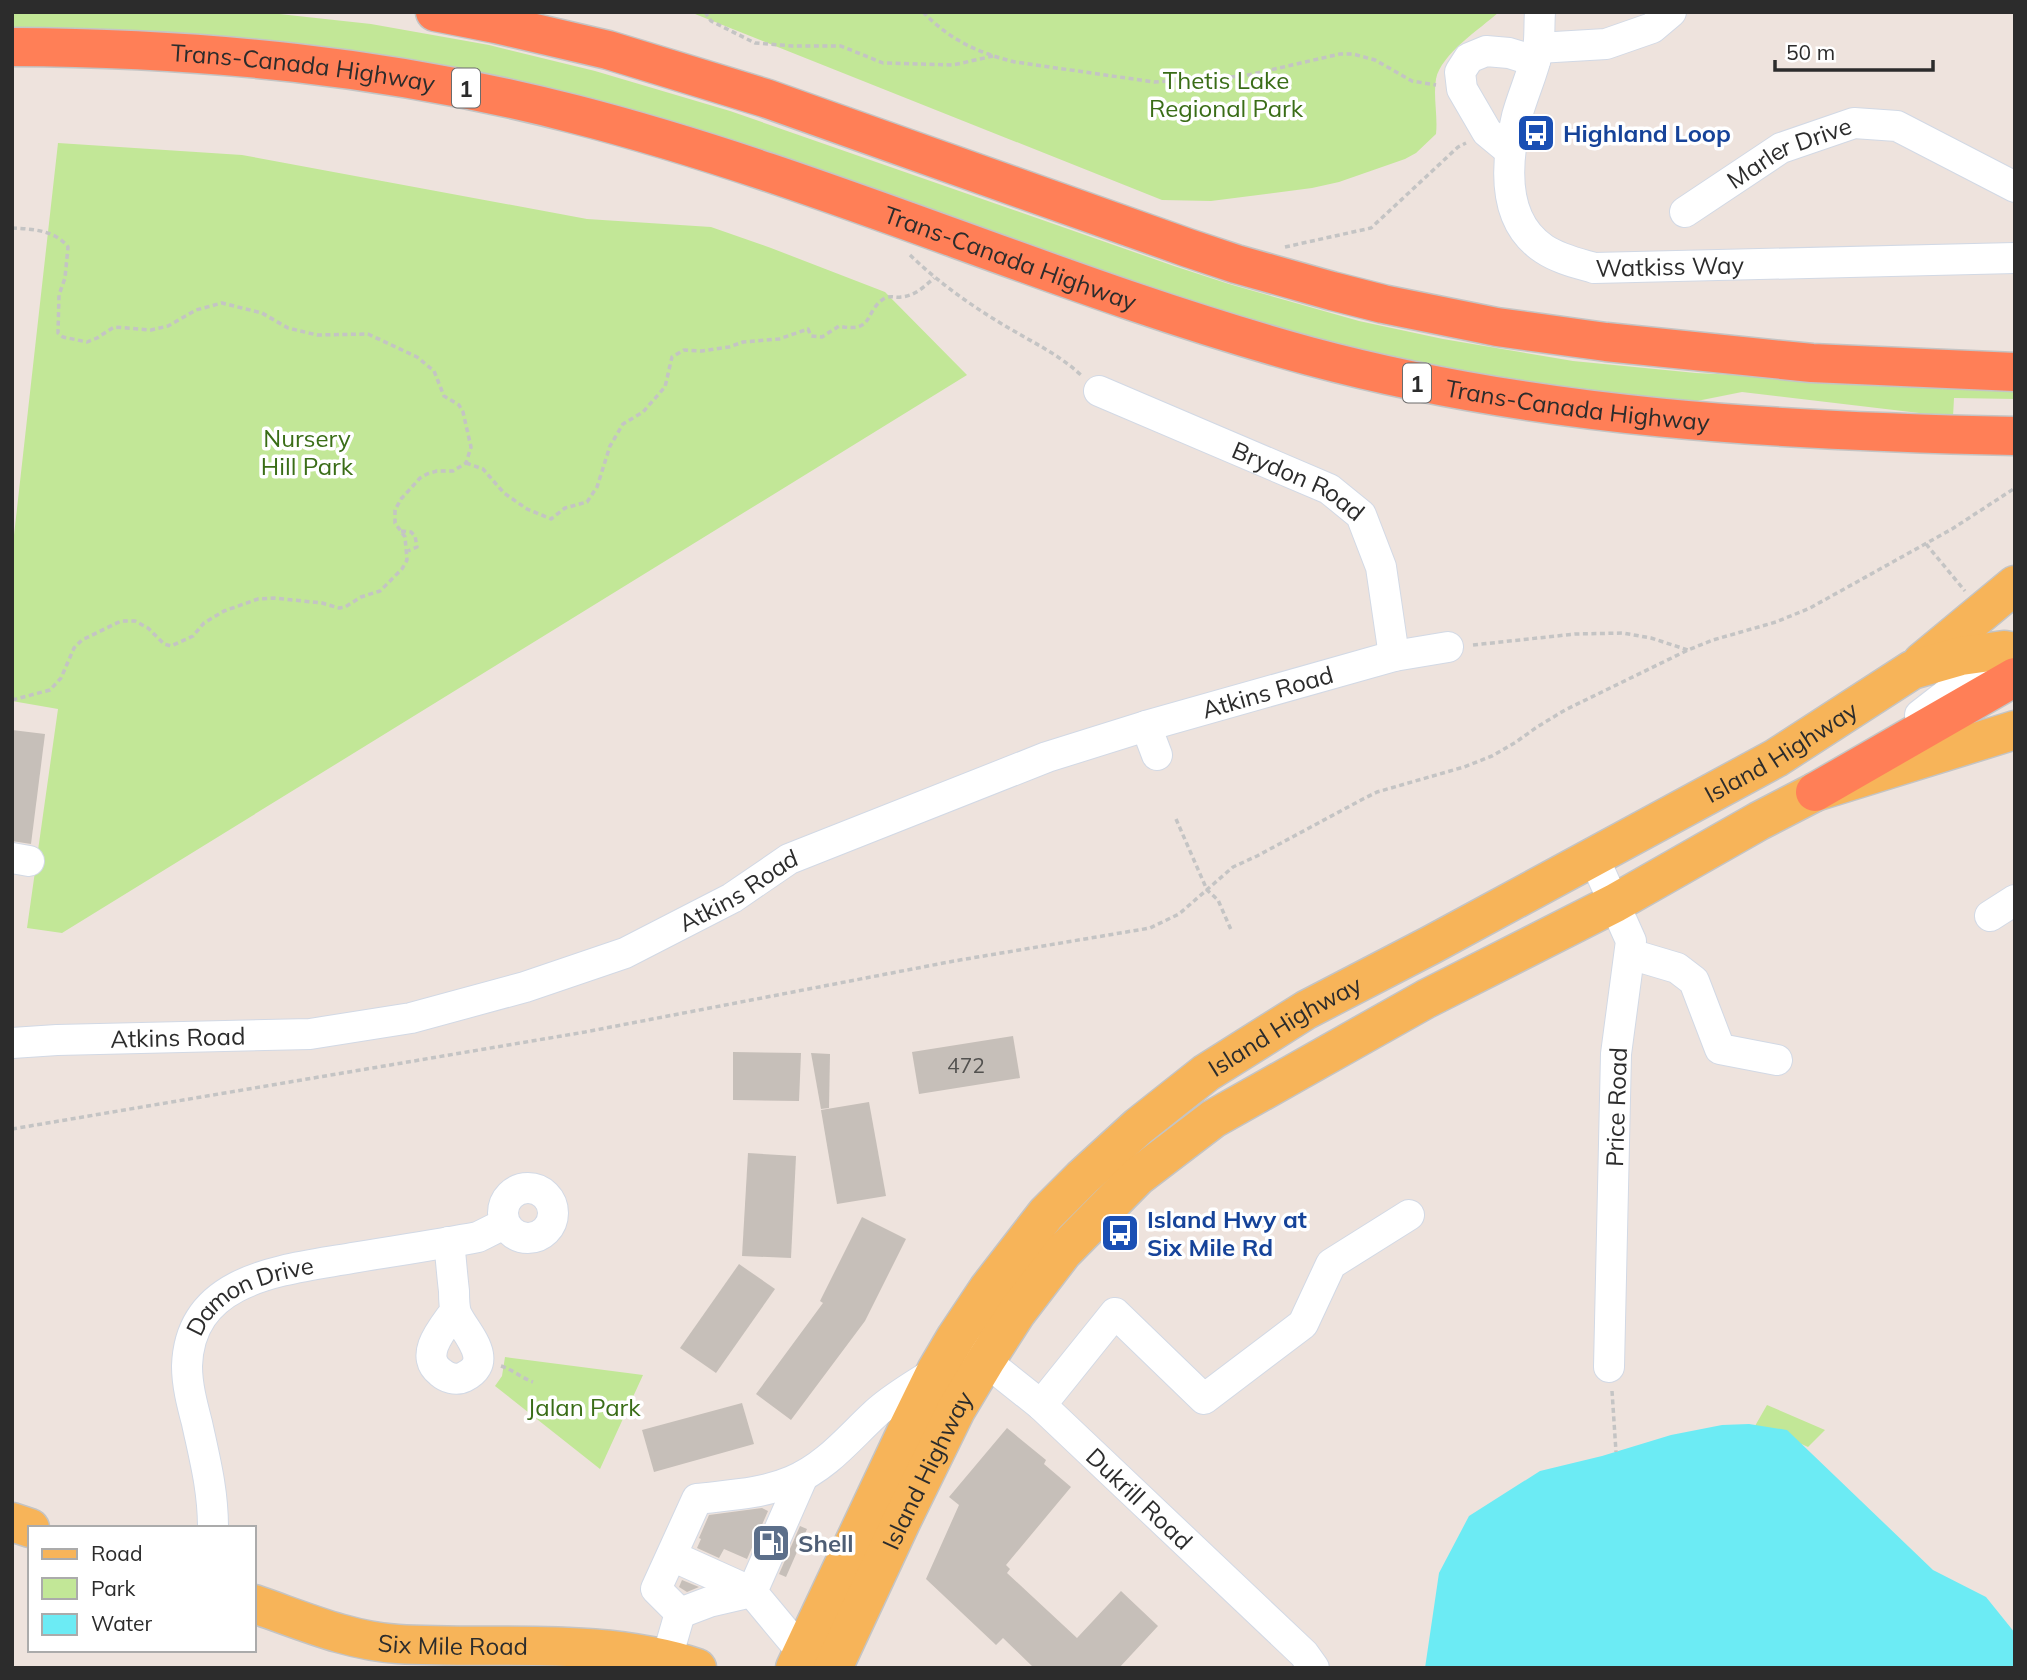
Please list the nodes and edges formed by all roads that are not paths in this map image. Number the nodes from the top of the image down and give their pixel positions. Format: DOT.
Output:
graph roads {
  1 [pos="435,12"];
  2 [pos="1540,12"];
  3 [pos="1671,12"];
  4 [pos="12,47"];
  5 [pos="1536,54"];
  6 [pos="1510,151"];
  7 [pos="2015,187"];
  8 [pos="1685,212"];
  9 [pos="2015,258"];
  10 [pos="2015,372"];
  11 [pos="1099,391"];
  12 [pos="2015,436"];
  13 [pos="2015,585"];
  14 [pos="1448,647"];
  15 [pos="2012,655"];
  16 [pos="1394,656"];
  17 [pos="1912,670"];
  18 [pos="1146,726"];
  19 [pos="2015,730"];
  20 [pos="1157,755"];
  21 [pos="1815,792"];
  22 [pos="1593,856"];
  23 [pos="1615,903"];
  24 [pos="1630,954"];
  25 [pos="12,1043"];
  26 [pos="1777,1060"];
  27 [pos="1409,1215"];
  28 [pos="504,1224"];
  29 [pos="449,1242"];
  30 [pos="455,1311"];
  31 [pos="956,1338"];
  32 [pos="986,1360"];
  33 [pos="936,1371"];
  34 [pos="1611,1382"];
  35 [pos="1041,1405"];
  36 [pos="803,1476"];
  37 [pos="212,1526"];
  38 [pos="677,1545"];
  39 [pos="752,1592"];
  40 [pos="256,1605"];
  41 [pos="680,1614"];
  42 [pos="662,1662"];
  43 [pos="810,1663"];
  44 [pos="1314,1668"];
  1 -- 10 [label="highway"];
  2 -- 5 [label="street, Watkiss Way"];
  3 -- 5 [label="street"];
  4 -- 12 [label="highway, Trans-Canada Highway / 1"];
  5 -- 6 [label="street, Watkiss Way"];
  5 -- 6 [label="street"];
  6 -- 9 [label="street, Watkiss Way"];
  7 -- 8 [label="street, Marler Drive"];
  11 -- 16 [label="street, Brydon Road"];
  13 -- 17 [label="main road"];
  14 -- 16 [label="street, Atkins Road"];
  15 -- 17 [label="main road, Island Highway"];
  15 -- 21 [label="highway"];
  16 -- 18 [label="street, Atkins Road"];
  17 -- 22 [label="main road, Island Highway"];
  18 -- 20 [label="street"];
  18 -- 25 [label="street, Atkins Road"];
  19 -- 21 [label="main road, Island Highway"];
  21 -- 23 [label="main road, Island Highway"];
  22 -- 23 [label="street, Price Road"];
  22 -- 31 [label="main road, Island Highway"];
  23 -- 24 [label="street, Price Road"];
  23 -- 32 [label="main road, Island Highway"];
  24 -- 26 [label="street"];
  24 -- 34 [label="street, Price Road"];
  27 -- 35 [label="street"];
  28 -- 29 [label="street, Damon Drive"];
  29 -- 30 [label="street"];
  29 -- 37 [label="street, Damon Drive"];
  30 -- 30 [label="street"];
  31 -- 32 [label="street, Dukrill Road"];
  31 -- 33 [label="main road, Island Highway"];
  32 -- 35 [label="street, Dukrill Road"];
  32 -- 43 [label="main road, Island Highway"];
  33 -- 36 [label="street"];
  33 -- 43 [label="main road, Island Highway"];
  35 -- 44 [label="street, Dukrill Road"];
  36 -- 38 [label="street"];
  36 -- 39 [label="street"];
  38 -- 39 [label="street"];
  38 -- 41 [label="street"];
  39 -- 41 [label="street"];
  39 -- 43 [label="street"];
  40 -- 42 [label="main road, Six Mile Road"];
  41 -- 42 [label="street"];
}
